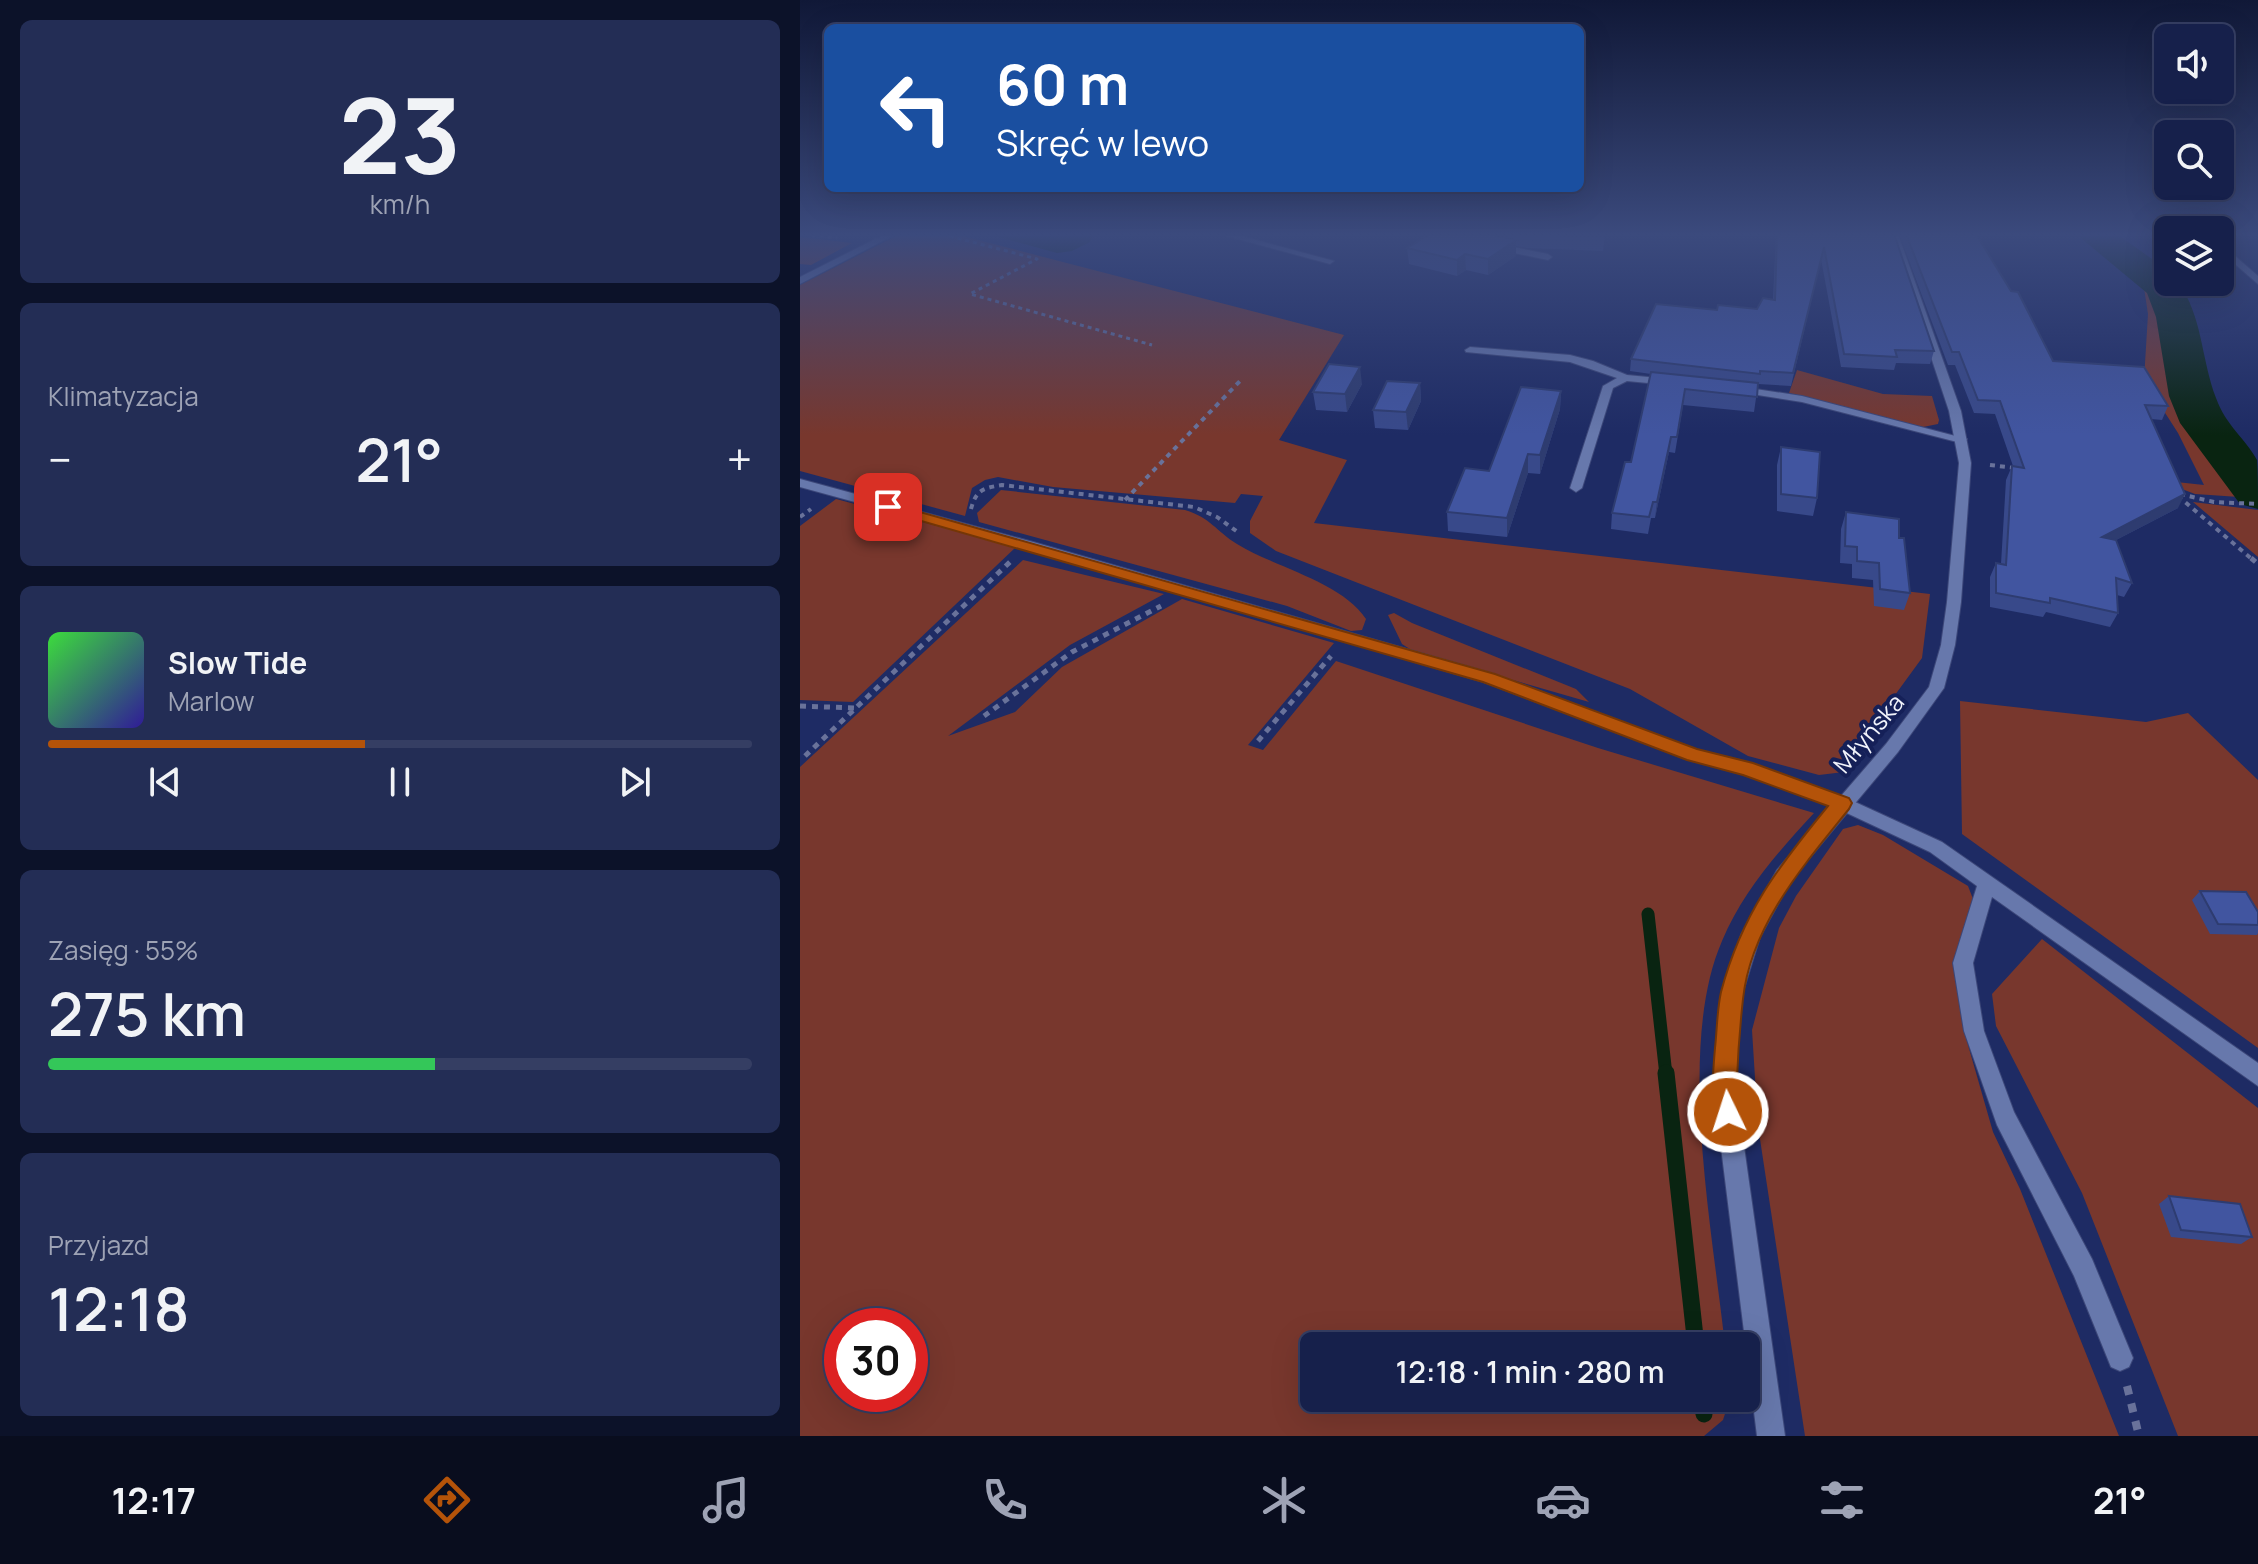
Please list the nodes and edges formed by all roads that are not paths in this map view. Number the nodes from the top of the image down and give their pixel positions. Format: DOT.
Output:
graph roads {
  1 [pos="1917,301"];
  2 [pos="1470,350"];
  3 [pos="1625,378"];
  4 [pos="1689,383"];
  5 [pos="1726,388"];
  6 [pos="1961,439"];
  7 [pos="800,483"];
  8 [pos="1576,488"];
  9 [pos="1842,803"];
  10 [pos="1987,884"];
  11 [pos="2258,1076"];
  12 [pos="2120,1358"];
  13 [pos="1771,1436"];
  1 -- 6 [label="street, Młyńska"];
  2 -- 3 [label="street"];
  3 -- 4 [label="street"];
  3 -- 8 [label="street"];
  5 -- 6 [label="street"];
  6 -- 9 [label="street, Młyńska"];
  7 -- 9 [label="street"];
  9 -- 10 [label="street"];
  9 -- 13 [label="street, Młyńska"];
  10 -- 11 [label="street"];
  10 -- 12 [label="street"];
}
